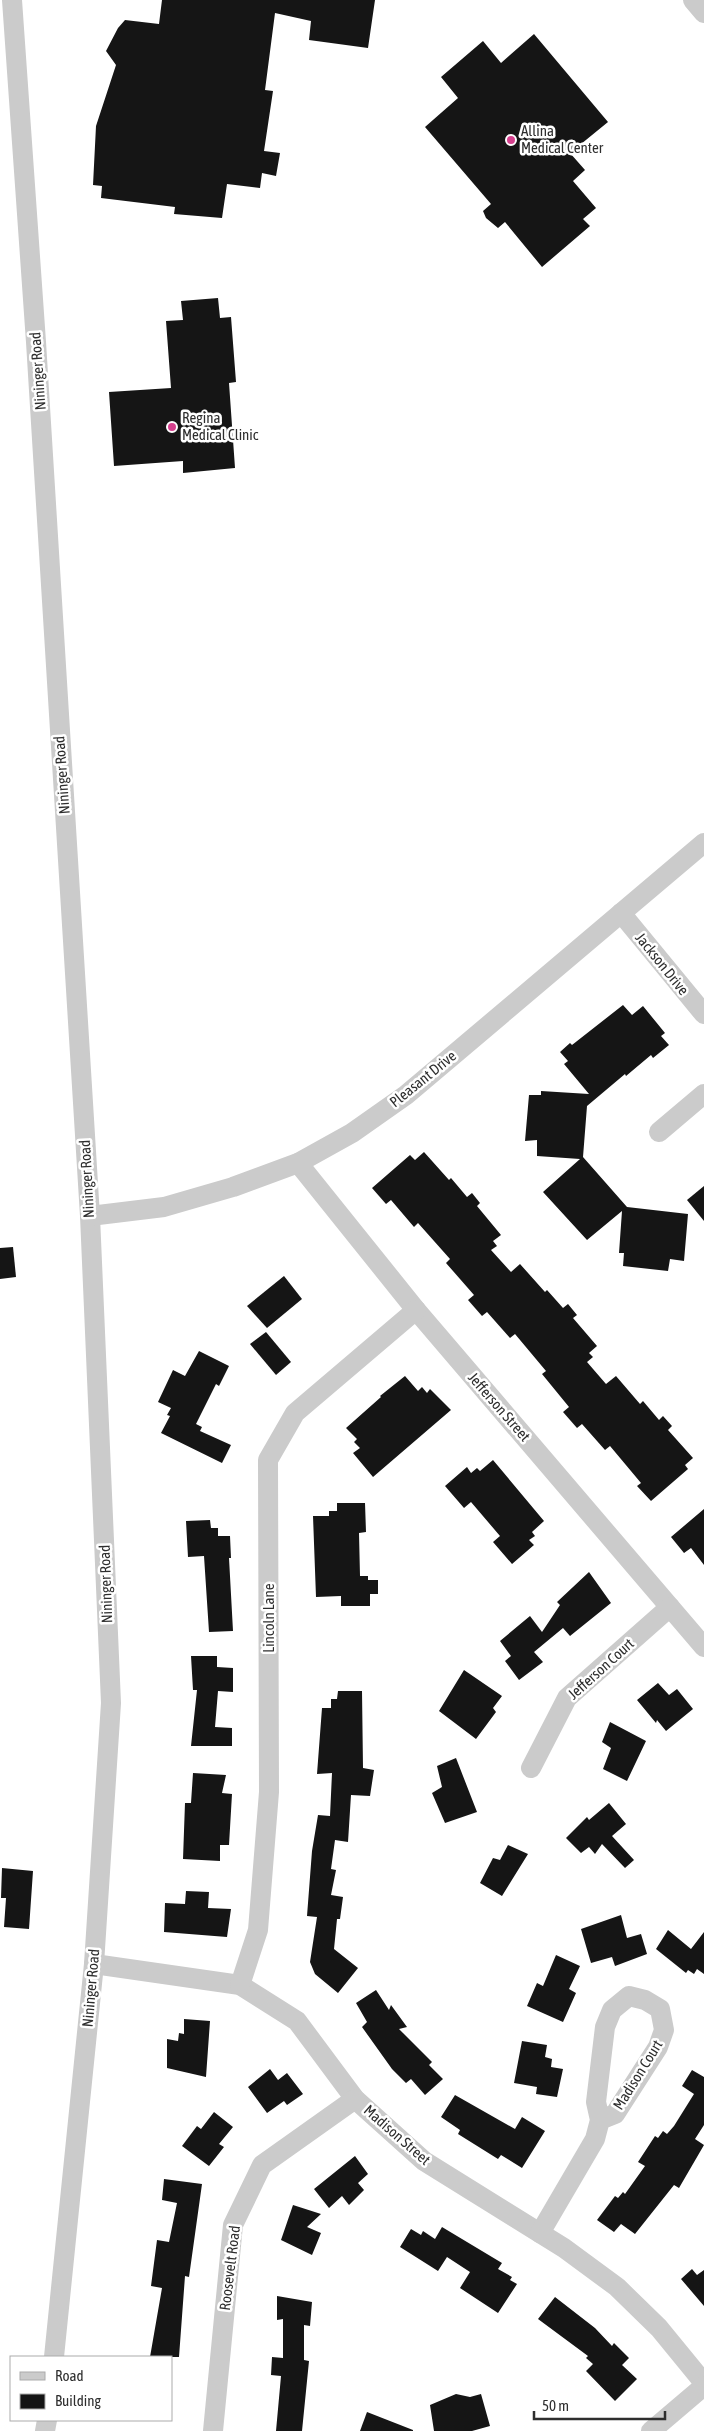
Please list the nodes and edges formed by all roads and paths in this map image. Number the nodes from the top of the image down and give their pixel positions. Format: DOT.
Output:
graph roads {
  1 [pos="12,0"];
  2 [pos="693,0"];
  3 [pos="704,12"];
  4 [pos="704,843"];
  5 [pos="621,913"];
  6 [pos="704,1014"];
  7 [pos="704,1094"];
  8 [pos="659,1132"];
  9 [pos="298,1163"];
  10 [pos="90,1216"];
  11 [pos="416,1310"];
  12 [pos="670,1607"];
  13 [pos="704,1647"];
  14 [pos="531,1768"];
  15 [pos="94,1964"];
  16 [pos="240,1985"];
  17 [pos="355,2099"];
  18 [pos="600,2120"];
  19 [pos="540,2233"];
  20 [pos="54,2356"];
  21 [pos="704,2385"];
  22 [pos="213,2431"];
  23 [pos="652,2431"];
  1 -- 10 [label="street, Nininger Road"];
  2 -- 3 [label="street"];
  4 -- 5 [label="street, Pleasant Drive"];
  5 -- 6 [label="street, Jackson Drive"];
  5 -- 9 [label="street, Pleasant Drive"];
  7 -- 8 [label="street"];
  9 -- 10 [label="street, Pleasant Drive"];
  9 -- 11 [label="street, Jefferson Street"];
  10 -- 15 [label="street, Nininger Road"];
  11 -- 12 [label="street, Jefferson Street"];
  11 -- 16 [label="street, Lincoln Lane"];
  12 -- 13 [label="street, Jefferson Street"];
  12 -- 14 [label="street, Jefferson Court"];
  15 -- 16 [label="street, Madison Street"];
  15 -- 20 [label="street, Nininger Road"];
  16 -- 17 [label="street, Madison Street"];
  17 -- 19 [label="street, Madison Street"];
  17 -- 22 [label="street, Roosevelt Road"];
  18 -- 18 [label="street, Madison Court"];
  18 -- 19 [label="street, Madison Court"];
  19 -- 21 [label="street, Madison Street"];
  21 -- 23 [label="street"];
}
